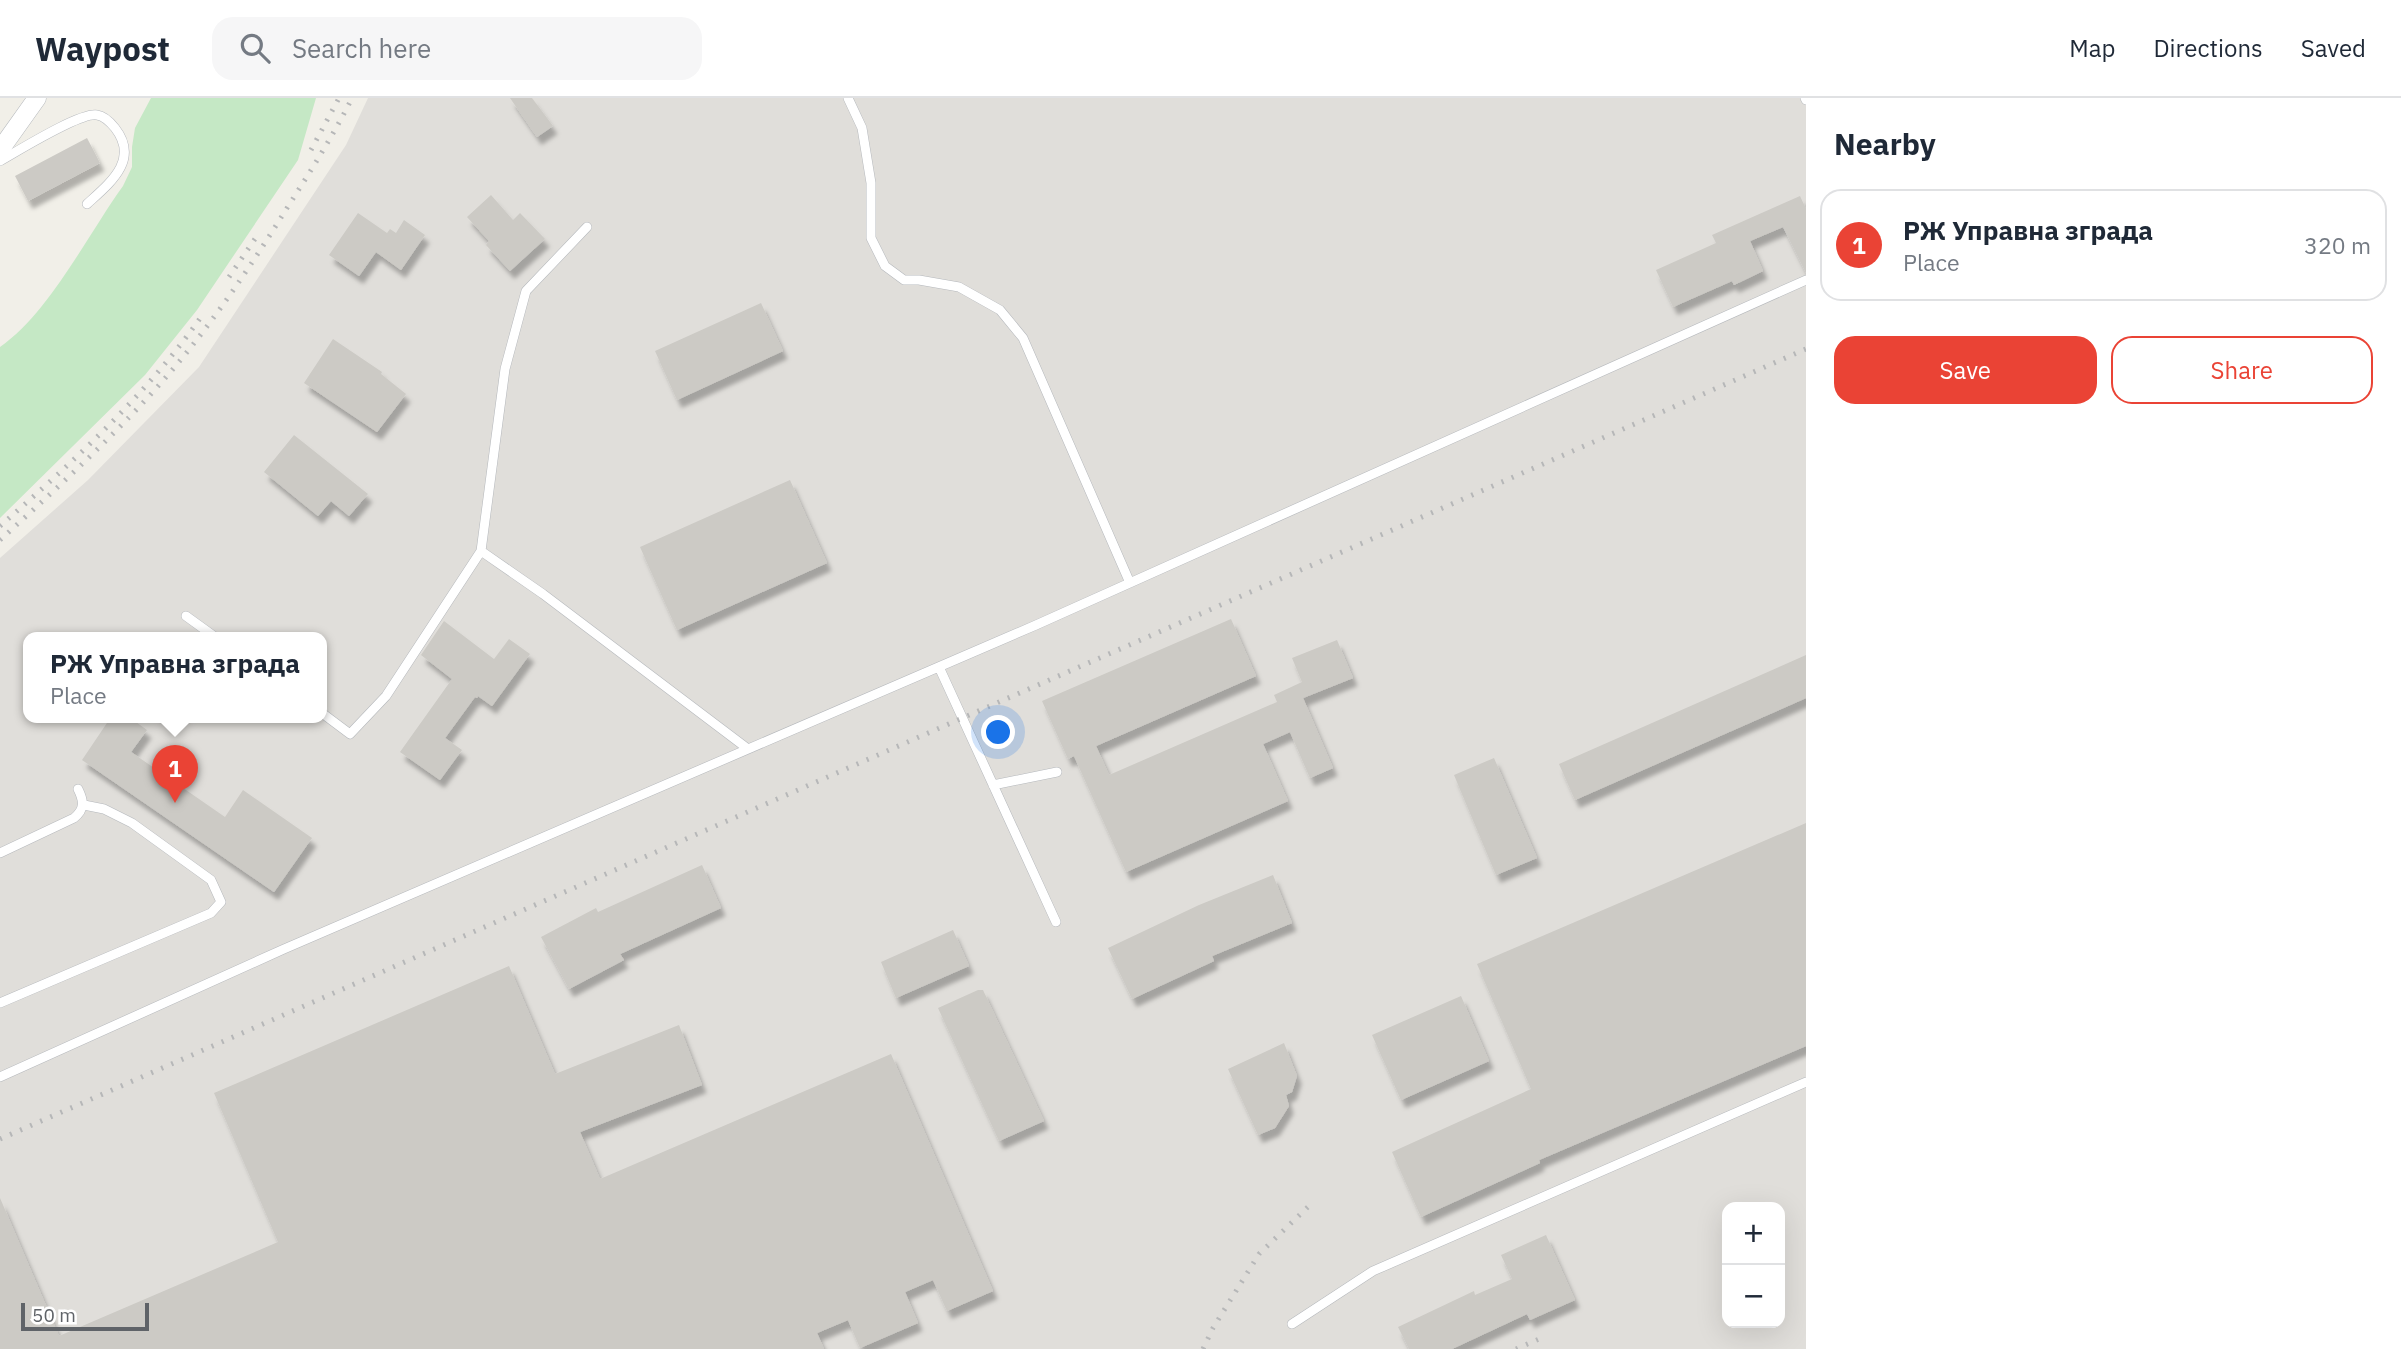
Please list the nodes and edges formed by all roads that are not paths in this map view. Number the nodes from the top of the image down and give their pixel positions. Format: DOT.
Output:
graph roads {
  1 [pos="37,98"];
  2 [pos="848,98"];
  3 [pos="0,150"];
  4 [pos="0,160"];
  5 [pos="88,204"];
  6 [pos="587,227"];
  7 [pos="1806,280"];
  8 [pos="481,551"];
  9 [pos="1130,583"];
  10 [pos="186,616"];
  11 [pos="208,632"];
  12 [pos="939,667"];
  13 [pos="327,717"];
  14 [pos="748,749"];
  15 [pos="1057,772"];
  16 [pos="993,785"];
  17 [pos="78,789"];
  18 [pos="83,805"];
  19 [pos="0,853"];
  20 [pos="1056,922"];
  21 [pos="0,1003"];
  22 [pos="0,1077"];
  23 [pos="1806,1083"];
  24 [pos="1292,1324"];
  1 -- 3 [label="street"];
  2 -- 9 [label="lane"];
  4 -- 5 [label="lane"];
  6 -- 8 [label="lane"];
  7 -- 9 [label="lane"];
  8 -- 13 [label="lane"];
  8 -- 14 [label="lane"];
  9 -- 12 [label="lane"];
  10 -- 11 [label="lane"];
  12 -- 14 [label="lane"];
  12 -- 16 [label="lane"];
  14 -- 22 [label="lane"];
  15 -- 16 [label="lane"];
  16 -- 20 [label="lane"];
  17 -- 18 [label="lane"];
  18 -- 19 [label="lane"];
  18 -- 21 [label="lane"];
  23 -- 24 [label="lane"];
}
